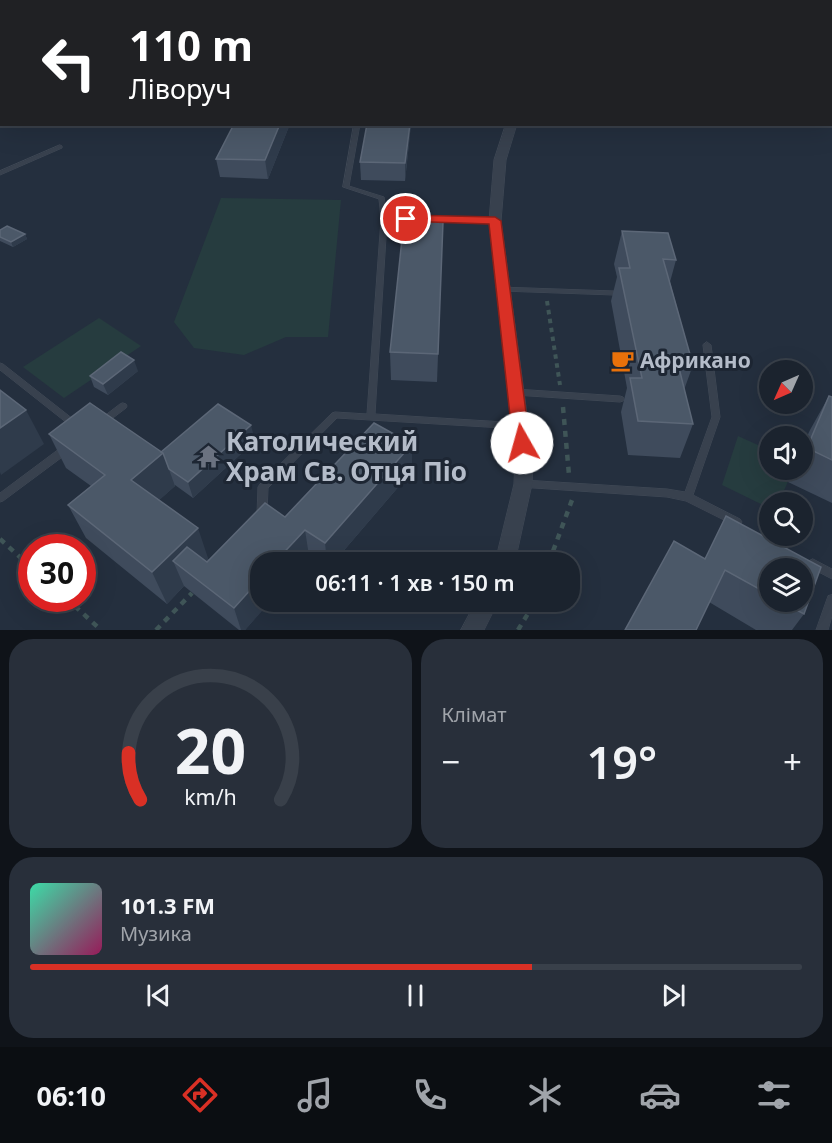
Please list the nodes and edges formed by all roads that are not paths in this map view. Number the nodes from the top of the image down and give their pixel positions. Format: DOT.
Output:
graph roads {
  1 [pos="357,126"];
  2 [pos="511,126"];
  3 [pos="60,147"];
  4 [pos="0,173"];
  5 [pos="384,219"];
  6 [pos="495,221"];
  7 [pos="502,289"];
  8 [pos="614,294"];
  9 [pos="706,345"];
  10 [pos="0,366"];
  11 [pos="515,392"];
  12 [pos="620,399"];
  13 [pos="123,406"];
  14 [pos="371,417"];
  15 [pos="520,426"];
  16 [pos="95,427"];
  17 [pos="86,434"];
  18 [pos="76,441"];
  19 [pos="523,484"];
  20 [pos="688,497"];
  21 [pos="0,498"];
  22 [pos="262,519"];
  23 [pos="744,526"];
  24 [pos="507,552"];
  25 [pos="813,564"];
  26 [pos="832,574"];
  27 [pos="832,600"];
  28 [pos="482,612"];
  29 [pos="472,630"];
  30 [pos="822,630"];
  1 -- 5 [label="lane"];
  2 -- 6 [label="street"];
  3 -- 4 [label="lane"];
  5 -- 6 [label="lane"];
  5 -- 14 [label="lane"];
  6 -- 7 [label="street"];
  7 -- 8 [label="lane"];
  7 -- 11 [label="street"];
  9 -- 20 [label="lane"];
  10 -- 17 [label="lane"];
  11 -- 12 [label="lane"];
  11 -- 15 [label="street"];
  13 -- 16 [label="lane"];
  14 -- 15 [label="lane"];
  14 -- 22 [label="lane"];
  15 -- 19 [label="street"];
  18 -- 21 [label="lane"];
  19 -- 20 [label="lane"];
  19 -- 24 [label="street"];
  20 -- 23 [label="lane"];
  25 -- 26 [label="lane"];
  27 -- 30 [label="lane"];
  28 -- 29 [label="street"];
}
